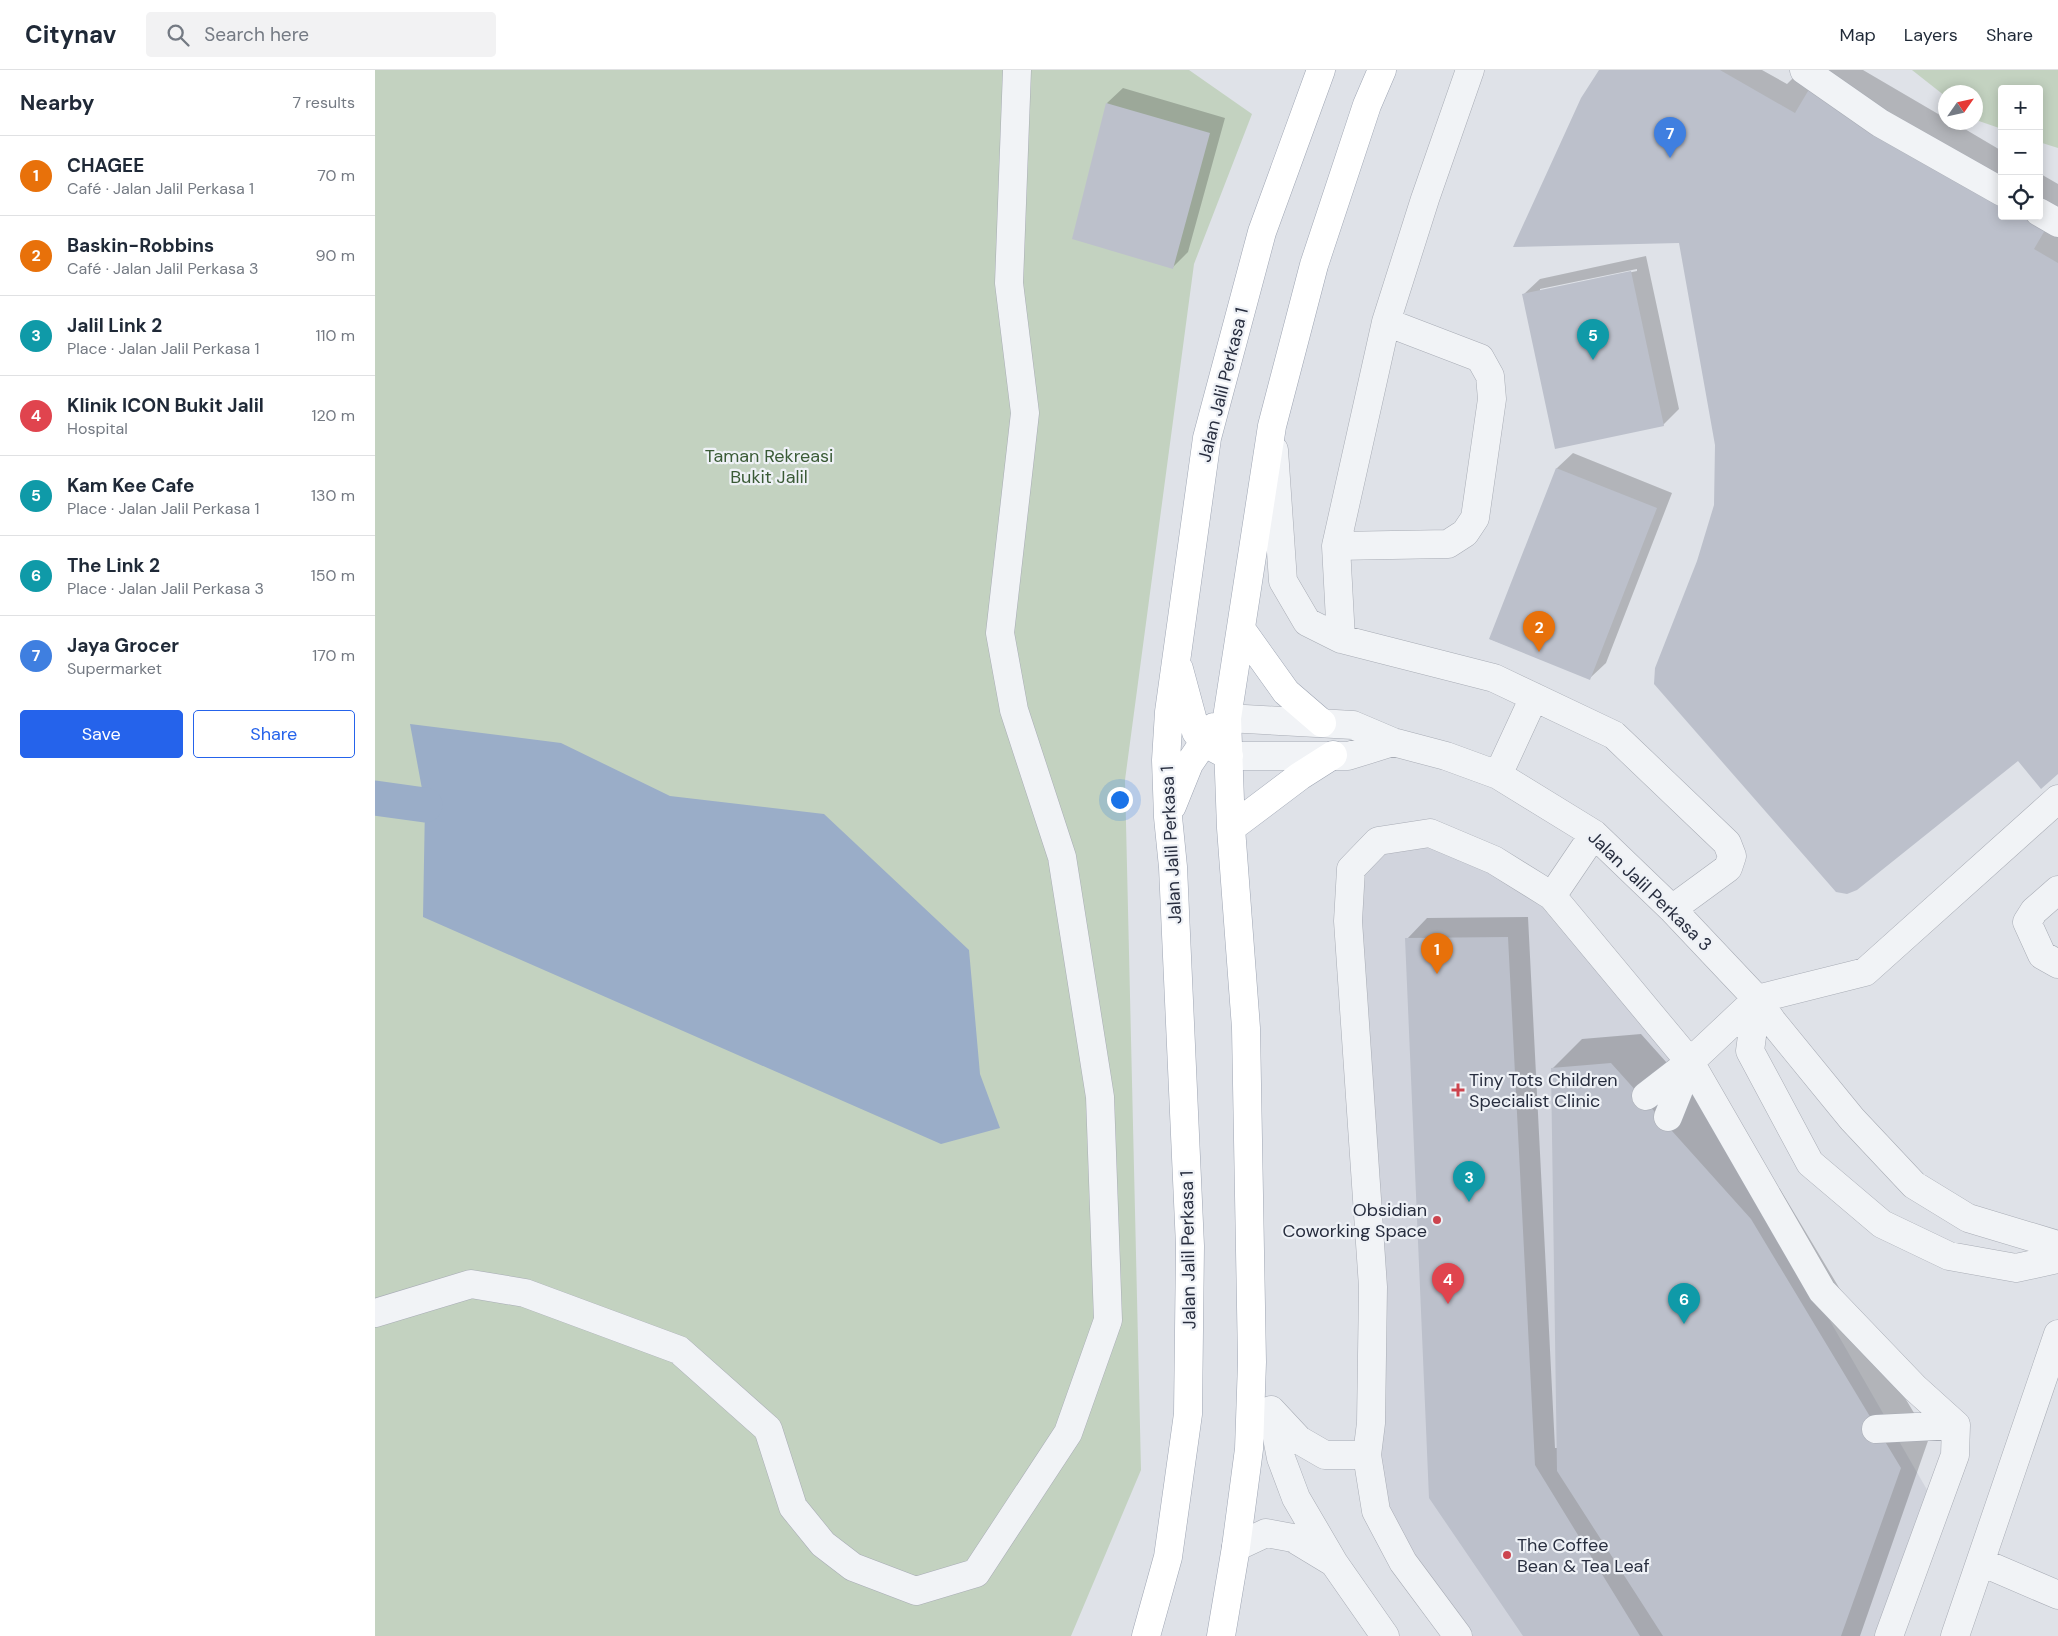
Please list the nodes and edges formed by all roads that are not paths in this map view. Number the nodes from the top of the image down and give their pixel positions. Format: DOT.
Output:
graph roads {
  1 [pos="1017,70"];
  2 [pos="1321,70"];
  3 [pos="1367,70"];
  4 [pos="1382,70"];
  5 [pos="1471,70"];
  6 [pos="1804,70"];
  7 [pos="1367,105"];
  8 [pos="1998,190"];
  9 [pos="2043,214"];
  10 [pos="2058,223"];
  11 [pos="1387,322"];
  12 [pos="1272,426"];
  13 [pos="1337,546"];
  14 [pos="1241,630"];
  15 [pos="1341,639"];
  16 [pos="1176,658"];
  17 [pos="1534,697"];
  18 [pos="1227,718"];
  19 [pos="1322,724"];
  20 [pos="1203,742"];
  21 [pos="1393,742"];
  22 [pos="1333,755"];
  23 [pos="1229,756"];
  24 [pos="1497,774"];
  25 [pos="2058,799"];
  26 [pos="1168,816"];
  27 [pos="1231,828"];
  28 [pos="1594,834"];
  29 [pos="2058,890"];
  30 [pos="1552,896"];
  31 [pos="1672,909"];
  32 [pos="2058,964"];
  33 [pos="1757,999"];
  34 [pos="1690,1062"];
  35 [pos="1646,1096"];
  36 [pos="1668,1117"];
  37 [pos="2058,1245"];
  38 [pos="2058,1259"];
  39 [pos="375,1313"];
  40 [pos="2058,1334"];
  41 [pos="1253,1362"];
  42 [pos="2049,1393"];
  43 [pos="1272,1412"];
  44 [pos="1956,1425"];
  45 [pos="1877,1428"];
  46 [pos="1367,1455"];
  47 [pos="1236,1547"];
  48 [pos="1981,1562"];
  49 [pos="1334,1563"];
  50 [pos="2058,1595"];
  51 [pos="1956,1635"];
  52 [pos="1146,1636"];
  53 [pos="1221,1636"];
  54 [pos="1385,1636"];
  55 [pos="1457,1636"];
  56 [pos="1889,1636"];
  1 -- 39 [label="street"];
  2 -- 16 [label="main road, Jalan Jalil Perkasa 1"];
  3 -- 7 [label="main road"];
  4 -- 7 [label="main road"];
  5 -- 11 [label="street"];
  6 -- 8 [label="street"];
  7 -- 12 [label="main road"];
  9 -- 10 [label="street"];
  11 -- 13 [label="street"];
  11 -- 13 [label="street"];
  12 -- 14 [label="main road"];
  12 -- 15 [label="street"];
  13 -- 15 [label="street"];
  14 -- 18 [label="main road"];
  14 -- 19 [label="main road"];
  15 -- 17 [label="street"];
  16 -- 20 [label="main road"];
  16 -- 26 [label="main road, Jalan Jalil Perkasa 1"];
  17 -- 24 [label="street"];
  17 -- 31 [label="street"];
  18 -- 19 [label="street, Jalan Jalil Perkasa 3"];
  18 -- 20 [label="main road"];
  18 -- 23 [label="main road"];
  19 -- 21 [label="street, Jalan Jalil Perkasa 3"];
  20 -- 23 [label="main road"];
  20 -- 26 [label="main road"];
  21 -- 22 [label="street"];
  21 -- 24 [label="street, Jalan Jalil Perkasa 3"];
  22 -- 23 [label="street"];
  22 -- 27 [label="main road"];
  23 -- 27 [label="main road"];
  24 -- 28 [label="street, Jalan Jalil Perkasa 3"];
  25 -- 33 [label="street"];
  26 -- 52 [label="main road, Jalan Jalil Perkasa 1"];
  27 -- 41 [label="main road"];
  28 -- 30 [label="street"];
  28 -- 31 [label="street, Jalan Jalil Perkasa 3"];
  29 -- 32 [label="street"];
  30 -- 34 [label="street"];
  30 -- 46 [label="street"];
  31 -- 33 [label="street, Jalan Jalil Perkasa 3"];
  33 -- 34 [label="street"];
  33 -- 37 [label="street, Jalan Jalil Perkasa 3"];
  33 -- 38 [label="street"];
  34 -- 35 [label="street"];
  34 -- 36 [label="street"];
  34 -- 44 [label="street"];
  40 -- 42 [label="street"];
  41 -- 43 [label="street"];
  41 -- 47 [label="main road"];
  42 -- 48 [label="street"];
  43 -- 46 [label="street"];
  43 -- 49 [label="street"];
  44 -- 45 [label="street"];
  44 -- 56 [label="street"];
  46 -- 55 [label="street"];
  47 -- 49 [label="street"];
  47 -- 53 [label="main road"];
  48 -- 50 [label="street"];
  48 -- 51 [label="street"];
  49 -- 54 [label="street"];
}
